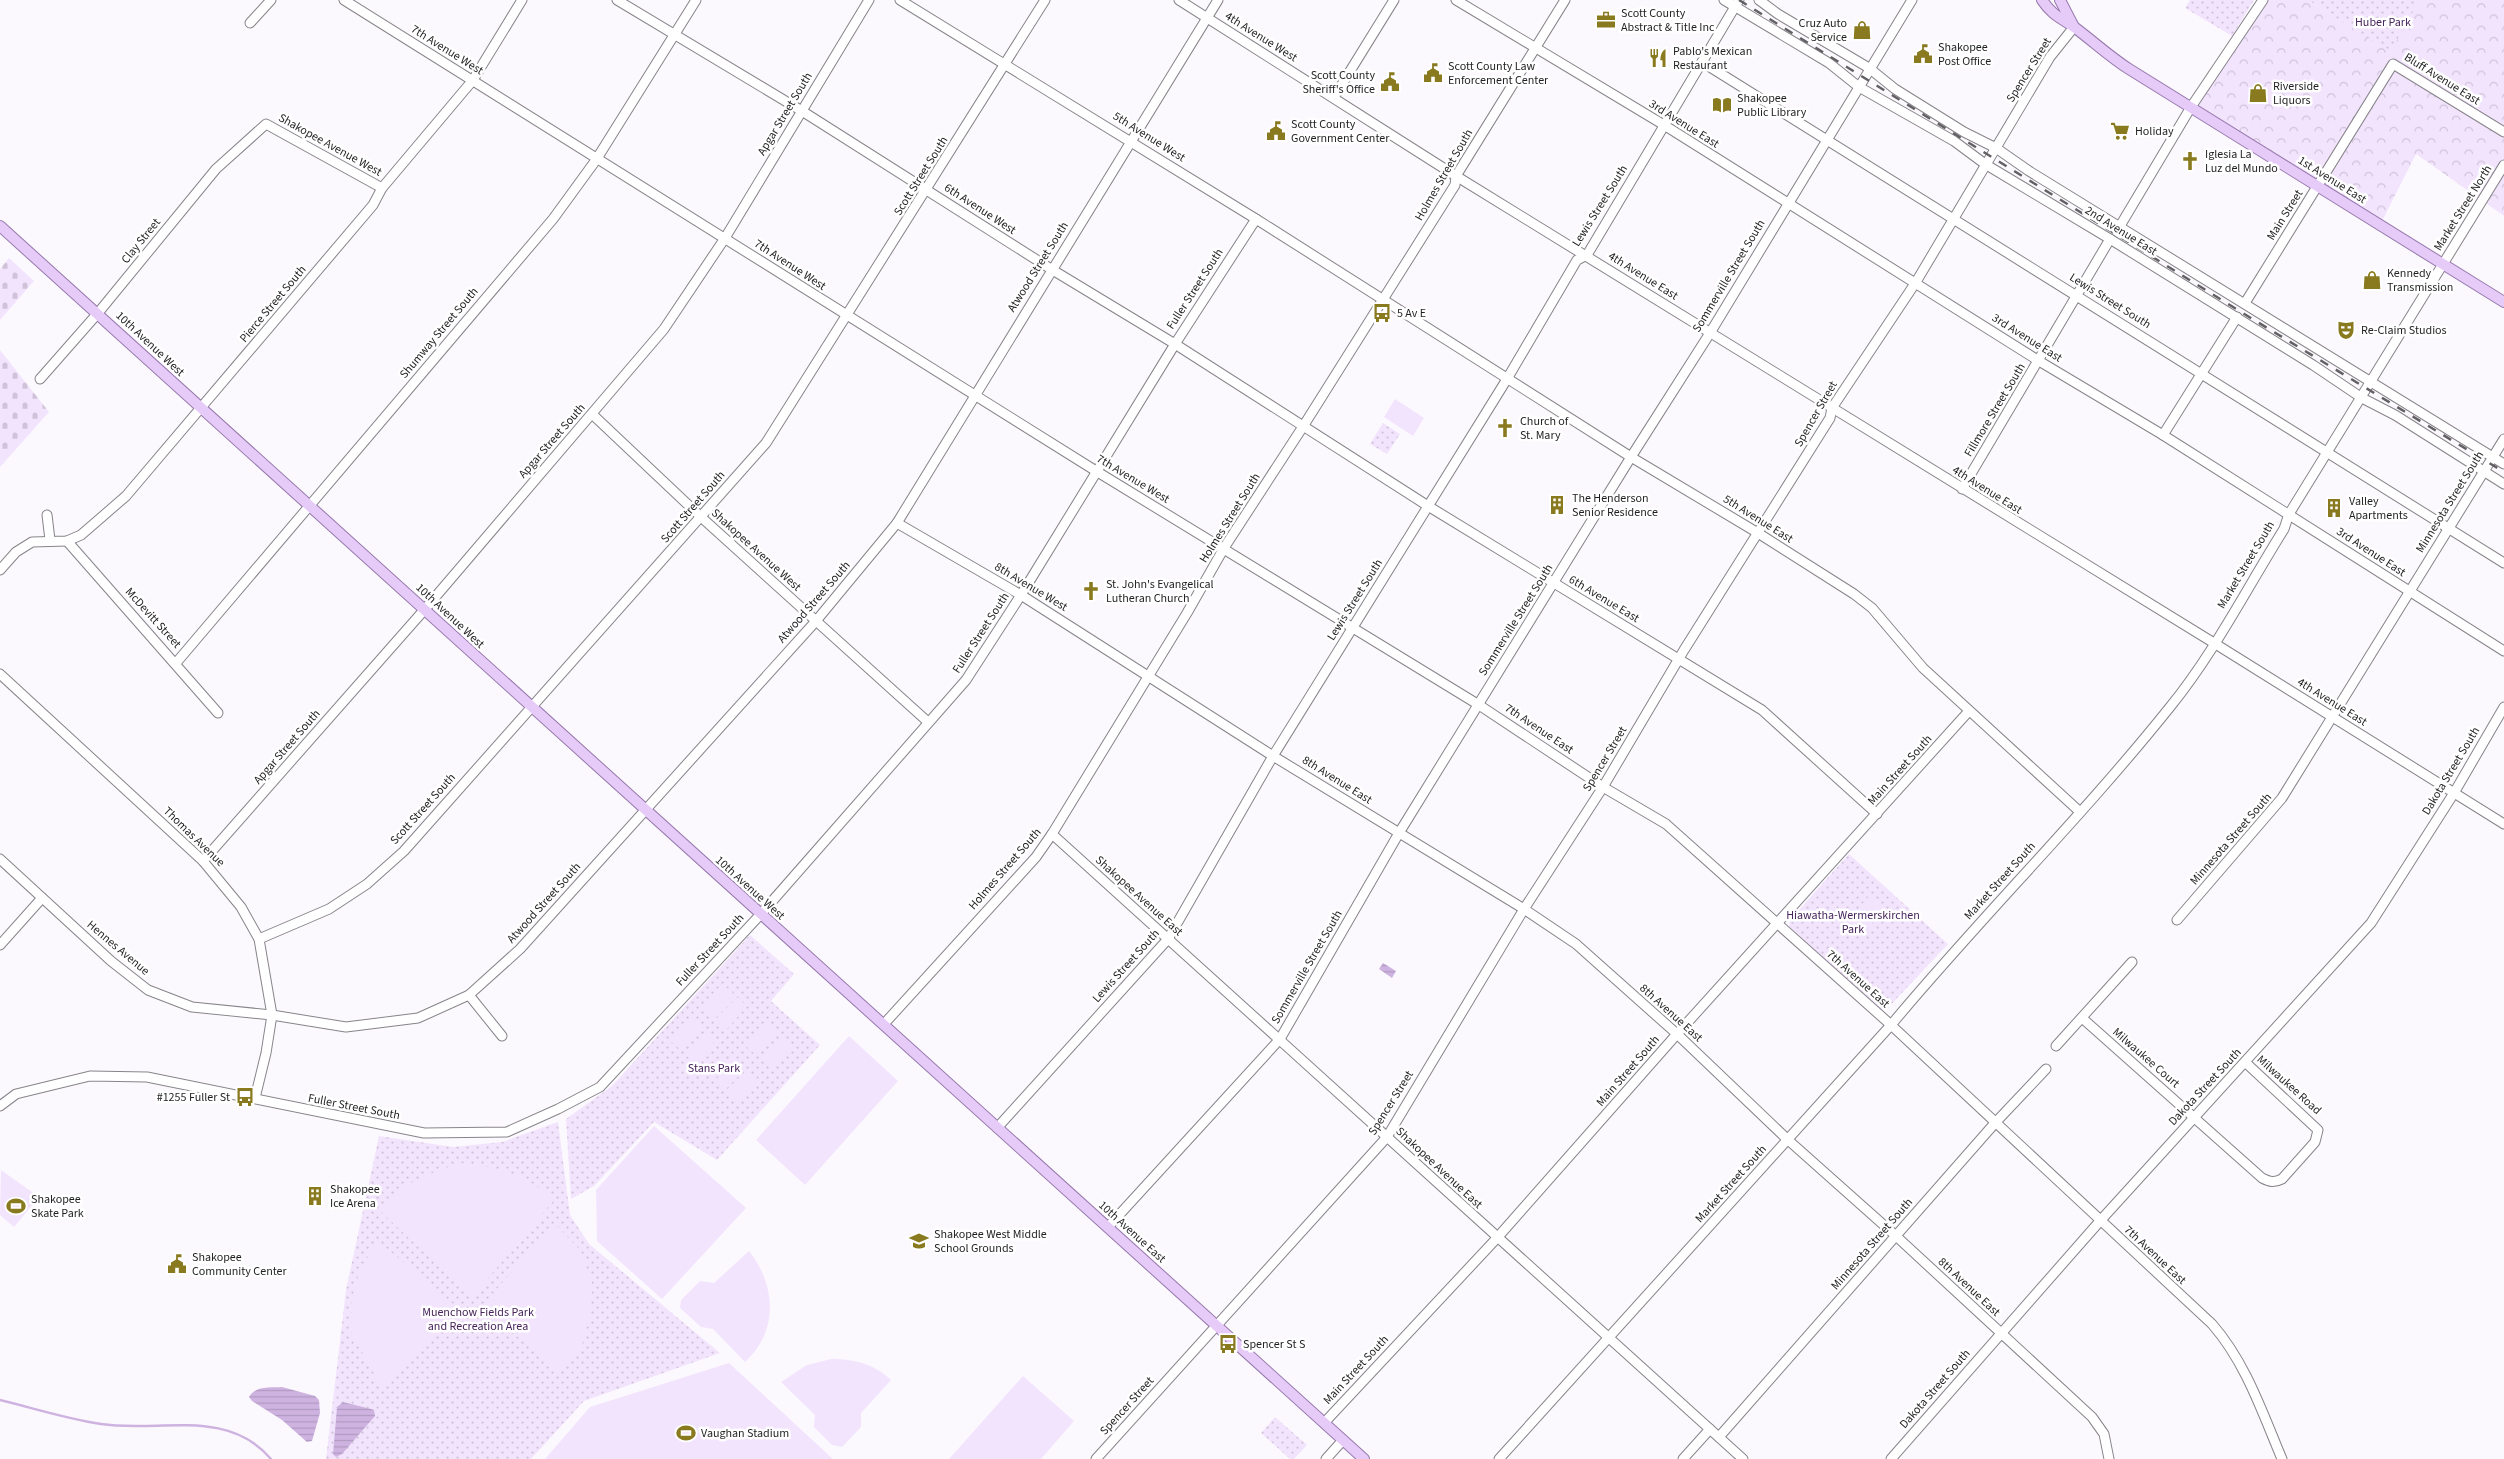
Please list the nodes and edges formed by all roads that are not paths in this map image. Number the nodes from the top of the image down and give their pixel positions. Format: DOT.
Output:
graph roads {
  1 [pos="271,0"];
  2 [pos="344,0"];
  3 [pos="522,0"];
  4 [pos="616,0"];
  5 [pos="696,0"];
  6 [pos="869,0"];
  7 [pos="900,0"];
  8 [pos="1045,0"];
  9 [pos="1178,0"];
  10 [pos="1218,0"];
  11 [pos="1394,0"];
  12 [pos="1456,0"];
  13 [pos="1565,0"];
  14 [pos="1724,0"];
  15 [pos="1759,0"];
  16 [pos="1912,0"];
  17 [pos="2042,0"];
  18 [pos="2060,0"];
  19 [pos="2263,0"];
  20 [pos="1737,3"];
  21 [pos="1207,18"];
  22 [pos="250,23"];
  23 [pos="2074,27"];
  24 [pos="676,36"];
  25 [pos="1535,49"];
  26 [pos="1702,62"];
  27 [pos="1005,64"];
  28 [pos="2393,64"];
  29 [pos="1869,68"];
  30 [pos="473,80"];
  31 [pos="1858,86"];
  32 [pos="1334,97"];
  33 [pos="2191,107"];
  34 [pos="802,111"];
  35 [pos="266,124"];
  36 [pos="1664,125"];
  37 [pos="2504,132"];
  38 [pos="1130,140"];
  39 [pos="1826,140"];
  40 [pos="1996,148"];
  41 [pos="596,160"];
  42 [pos="1985,164"];
  43 [pos="2504,165"];
  44 [pos="1456,176"];
  45 [pos="2318,186"];
  46 [pos="382,188"];
  47 [pos="927,190"];
  48 [pos="1786,204"];
  49 [pos="1954,218"];
  50 [pos="1256,219"];
  51 [pos="0,226"];
  52 [pos="2120,226"];
  53 [pos="725,238"];
  54 [pos="2110,239"];
  55 [pos="1587,255"];
  56 [pos="2443,264"];
  57 [pos="1051,270"];
  58 [pos="1916,282"];
  59 [pos="2077,296"];
  60 [pos="1383,298"];
  61 [pos="2504,302"];
  62 [pos="2245,303"];
  63 [pos="98,313"];
  64 [pos="848,317"];
  65 [pos="2237,317"];
  66 [pos="1710,333"];
  67 [pos="1175,344"];
  68 [pos="2039,361"];
  69 [pos="2201,374"];
  70 [pos="40,379"];
  71 [pos="1507,379"];
  72 [pos="2371,382"];
  73 [pos="973,395"];
  74 [pos="2362,398"];
  75 [pos="202,408"];
  76 [pos="1832,408"];
  77 [pos="592,414"];
  78 [pos="1304,425"];
  79 [pos="2163,435"];
  80 [pos="2504,439"];
  81 [pos="2328,453"];
  82 [pos="2494,456"];
  83 [pos="1630,457"];
  84 [pos="2504,464"];
  85 [pos="1096,472"];
  86 [pos="2485,472"];
  87 [pos="2504,484"];
  88 [pos="1962,490"];
  89 [pos="310,504"];
  90 [pos="1428,506"];
  91 [pos="2289,514"];
  92 [pos="47,516"];
  93 [pos="701,517"];
  94 [pos="897,523"];
  95 [pos="2449,528"];
  96 [pos="1758,533"];
  97 [pos="50,540"];
  98 [pos="67,541"];
  99 [pos="1224,548"];
  100 [pos="2504,563"];
  101 [pos="0,570"];
  102 [pos="1554,584"];
  103 [pos="2408,592"];
  104 [pos="1021,595"];
  105 [pos="425,609"];
  106 [pos="816,620"];
  107 [pos="1351,628"];
  108 [pos="2214,643"];
  109 [pos="2504,652"];
  110 [pos="1678,659"];
  111 [pos="176,663"];
  112 [pos="0,674"];
  113 [pos="1150,676"];
  114 [pos="1479,705"];
  115 [pos="2504,707"];
  116 [pos="532,708"];
  117 [pos="1969,711"];
  118 [pos="218,713"];
  119 [pos="2333,718"];
  120 [pos="928,722"];
  121 [pos="1273,756"];
  122 [pos="1603,787"];
  123 [pos="2454,793"];
  124 [pos="645,811"];
  125 [pos="2079,811"];
  126 [pos="1877,814"];
  127 [pos="2504,824"];
  128 [pos="1399,833"];
  129 [pos="1052,834"];
  130 [pos="0,859"];
  131 [pos="203,861"];
  132 [pos="42,898"];
  133 [pos="1524,909"];
  134 [pos="760,914"];
  135 [pos="2177,920"];
  136 [pos="1778,924"];
  137 [pos="259,939"];
  138 [pos="1168,939"];
  139 [pos="0,945"];
  140 [pos="2132,962"];
  141 [pos="469,995"];
  142 [pos="272,1015"];
  143 [pos="2082,1018"];
  144 [pos="884,1024"];
  145 [pos="1891,1025"];
  146 [pos="1677,1034"];
  147 [pos="502,1036"];
  148 [pos="1280,1039"];
  149 [pos="2056,1046"];
  150 [pos="2245,1062"];
  151 [pos="2046,1069"];
  152 [pos="255,1098"];
  153 [pos="0,1106"];
  154 [pos="2194,1116"];
  155 [pos="1994,1123"];
  156 [pos="997,1128"];
  157 [pos="1387,1137"];
  158 [pos="1787,1139"];
  159 [pos="2100,1221"];
  160 [pos="1108,1227"];
  161 [pos="1896,1236"];
  162 [pos="1497,1238"];
  163 [pos="1217,1326"];
  164 [pos="2000,1334"];
  165 [pos="1609,1339"];
  166 [pos="1324,1423"];
  167 [pos="1710,1429"];
  168 [pos="1719,1437"];
  169 [pos="1343,1440"];
  170 [pos="1096,1459"];
  171 [pos="1326,1459"];
  172 [pos="1364,1459"];
  173 [pos="1499,1459"];
  174 [pos="1683,1459"];
  175 [pos="1743,1459"];
  176 [pos="1891,1459"];
  177 [pos="2109,1459"];
  178 [pos="2282,1459"];
  1 -- 22 [label="street"];
  2 -- 30 [label="street, 7th Avenue West"];
  3 -- 30 [label="street, Pierce Street South"];
  4 -- 24 [label="street, 6th Avenue West"];
  5 -- 24 [label="street, Shumway Street South"];
  6 -- 34 [label="street, Apgar Street South"];
  7 -- 27 [label="street, 5th Avenue West"];
  8 -- 27 [label="street, Scott Street South"];
  9 -- 21 [label="street, 4th Avenue West"];
  10 -- 21 [label="street, Atwood Street South"];
  11 -- 32 [label="street"];
  12 -- 25 [label="street, 3rd Avenue East"];
  13 -- 25 [label="street, Holmes Street South"];
  14 -- 20 [label="street, 2nd Avenue East"];
  15 -- 29 [label="street, 2nd Avenue East"];
  16 -- 29 [label="street, Sommerville Street South"];
  17 -- 23 [label="main road, 1st Avenue East"];
  18 -- 23 [label="main road, 1st Avenue East"];
  19 -- 33 [label="street"];
  20 -- 26 [label="street, Lewis Street South"];
  20 -- 31 [label="street, 2nd Avenue East"];
  21 -- 32 [label="street, 4th Avenue West"];
  21 -- 38 [label="street, Atwood Street South"];
  23 -- 33 [label="main road, 1st Avenue East"];
  23 -- 40 [label="street, Spencer Street"];
  24 -- 34 [label="street, 6th Avenue West"];
  24 -- 41 [label="street, Shumway Street South"];
  25 -- 36 [label="street, 3rd Avenue East"];
  25 -- 44 [label="street, Holmes Street South"];
  26 -- 36 [label="street, Lewis Street South"];
  26 -- 39 [label="street, Lewis Street South"];
  27 -- 38 [label="street, 5th Avenue West"];
  27 -- 47 [label="street, Scott Street South"];
  28 -- 37 [label="street, Bluff Avenue East"];
  28 -- 45 [label="street, Main Street"];
  29 -- 31 [label="street, Sommerville Street South"];
  29 -- 40 [label="street, 2nd Avenue East"];
  30 -- 41 [label="street, 7th Avenue West"];
  30 -- 46 [label="street, Pierce Street South"];
  31 -- 39 [label="street, Sommerville Street South"];
  31 -- 42 [label="street, 2nd Avenue East"];
  32 -- 44 [label="street, 4th Avenue West"];
  33 -- 45 [label="main road, 1st Avenue East"];
  33 -- 52 [label="street"];
  34 -- 47 [label="street, 6th Avenue West"];
  34 -- 53 [label="street, Apgar Street South"];
  35 -- 46 [label="street, Shakopee Avenue West"];
  35 -- 63 [label="street, Clay Street"];
  36 -- 48 [label="street, 3rd Avenue East"];
  36 -- 55 [label="street, Lewis Street South"];
  38 -- 50 [label="street, 5th Avenue West"];
  38 -- 57 [label="street, Atwood Street South"];
  39 -- 48 [label="street, Sommerville Street South"];
  39 -- 49 [label="street, Lewis Street South"];
  40 -- 42 [label="street, Spencer Street"];
  40 -- 52 [label="street, 2nd Avenue East"];
  41 -- 53 [label="street, 7th Avenue West"];
  41 -- 89 [label="street, Shumway Street South"];
  42 -- 49 [label="street, Spencer Street"];
  42 -- 54 [label="street, 2nd Avenue East"];
  43 -- 56 [label="street, Market Street North"];
  44 -- 55 [label="street, 4th Avenue East"];
  44 -- 60 [label="street, Holmes Street South"];
  45 -- 56 [label="main road, 1st Avenue East"];
  45 -- 62 [label="street, Main Street"];
  46 -- 75 [label="street, Pierce Street South"];
  47 -- 57 [label="street, 6th Avenue West"];
  47 -- 64 [label="street, Scott Street South"];
  48 -- 58 [label="street, 3rd Avenue East"];
  48 -- 66 [label="street, Sommerville Street South"];
  49 -- 58 [label="street, Spencer Street"];
  49 -- 59 [label="street, Lewis Street South"];
  50 -- 60 [label="street, 5th Avenue West"];
  50 -- 67 [label="street, Fuller Street South"];
  51 -- 63 [label="main road, 10th Avenue West"];
  52 -- 62 [label="street, 2nd Avenue East"];
  53 -- 64 [label="street, 7th Avenue West"];
  53 -- 77 [label="street, Apgar Street South"];
  54 -- 59 [label="street, Fillmore Street South"];
  54 -- 65 [label="street, 2nd Avenue East"];
  55 -- 66 [label="street, 4th Avenue East"];
  55 -- 71 [label="street, Lewis Street South"];
  56 -- 61 [label="main road, 1st Avenue East"];
  56 -- 72 [label="street, Market Street South"];
  57 -- 67 [label="street, 6th Avenue West"];
  57 -- 73 [label="street, Atwood Street South"];
  58 -- 68 [label="street, 3rd Avenue East"];
  58 -- 76 [label="street, Spencer Street"];
  59 -- 68 [label="street, Fillmore Street South"];
  59 -- 69 [label="street, Lewis Street South"];
  60 -- 71 [label="street, 5th Avenue East"];
  60 -- 78 [label="street, Holmes Street South"];
  62 -- 72 [label="street, 2nd Avenue East"];
  63 -- 70 [label="street, Clay Street"];
  63 -- 75 [label="main road, 10th Avenue West"];
  64 -- 73 [label="street, 7th Avenue West"];
  64 -- 93 [label="street, Scott Street South"];
  65 -- 69 [label="street"];
  65 -- 74 [label="street, 2nd Avenue East"];
  66 -- 76 [label="street, 4th Avenue East"];
  66 -- 83 [label="street, Sommerville Street South"];
  67 -- 78 [label="street, 6th Avenue West"];
  67 -- 85 [label="street, Fuller Street South"];
  68 -- 79 [label="street, 3rd Avenue East"];
  68 -- 88 [label="street, Fillmore Street South"];
  69 -- 79 [label="street"];
  69 -- 81 [label="street, Lewis Street South"];
  71 -- 83 [label="street, 5th Avenue East"];
  71 -- 90 [label="street, Lewis Street South"];
  72 -- 74 [label="street, Market Street South"];
  72 -- 82 [label="street, 2nd Avenue East"];
  73 -- 85 [label="street, 7th Avenue West"];
  73 -- 94 [label="street, Atwood Street South"];
  74 -- 81 [label="street, Market Street South"];
  74 -- 86 [label="street, 2nd Avenue East"];
  75 -- 89 [label="main road, 10th Avenue West"];
  75 -- 98 [label="street, Pierce Street South"];
  76 -- 88 [label="street, 4th Avenue East"];
  76 -- 96 [label="street, Spencer Street"];
  77 -- 93 [label="street, Shakopee Avenue West"];
  77 -- 105 [label="street, Apgar Street South"];
  78 -- 90 [label="street, 6th Avenue East"];
  78 -- 99 [label="street, Holmes Street South"];
  79 -- 91 [label="street, 3rd Avenue East"];
  80 -- 82 [label="street, Minnesota Street South"];
  81 -- 91 [label="street, Market Street South"];
  81 -- 95 [label="street, Lewis Street South"];
  82 -- 84 [label="street, 2nd Avenue East"];
  82 -- 86 [label="street, Minnesota Street South"];
  83 -- 96 [label="street, 5th Avenue East"];
  83 -- 102 [label="street, Sommerville Street South"];
  85 -- 99 [label="street, 7th Avenue West"];
  85 -- 104 [label="street, Fuller Street South"];
  86 -- 87 [label="street, 2nd Avenue East"];
  86 -- 95 [label="street, Minnesota Street South"];
  88 -- 108 [label="street, 4th Avenue East"];
  89 -- 105 [label="main road, 10th Avenue West"];
  89 -- 111 [label="street, Shumway Street South"];
  90 -- 102 [label="street, 6th Avenue East"];
  90 -- 107 [label="street, Lewis Street South"];
  91 -- 103 [label="street, 3rd Avenue East"];
  91 -- 108 [label="street, Market Street South"];
  92 -- 97 [label="street"];
  93 -- 106 [label="street, Shakopee Avenue West"];
  93 -- 116 [label="street, Scott Street South"];
  94 -- 104 [label="street, 8th Avenue West"];
  94 -- 106 [label="street, Atwood Street South"];
  95 -- 100 [label="street, Lewis Street South"];
  95 -- 103 [label="street, Minnesota Street South"];
  96 -- 110 [label="street, Spencer Street"];
  96 -- 117 [label="street, 5th Avenue East"];
  97 -- 98 [label="street"];
  97 -- 101 [label="street"];
  98 -- 111 [label="street, McDevitt Street"];
  99 -- 107 [label="street, 7th Avenue East"];
  99 -- 113 [label="street, Holmes Street South"];
  102 -- 110 [label="street, 6th Avenue East"];
  102 -- 114 [label="street, Sommerville Street South"];
  103 -- 109 [label="street, 3rd Avenue East"];
  103 -- 119 [label="street, Minnesota Street South"];
  104 -- 113 [label="street, 8th Avenue West"];
  104 -- 120 [label="street, Fuller Street South"];
  105 -- 116 [label="main road, 10th Avenue West"];
  105 -- 131 [label="street, Apgar Street South"];
  106 -- 120 [label="street, Shakopee Avenue West"];
  106 -- 124 [label="street, Atwood Street South"];
  107 -- 114 [label="street, 7th Avenue East"];
  107 -- 121 [label="street, Lewis Street South"];
  108 -- 119 [label="street, 4th Avenue East"];
  108 -- 125 [label="street, Market Street South"];
  110 -- 122 [label="street, Spencer Street"];
  110 -- 126 [label="street, 6th Avenue East"];
  111 -- 118 [label="street, McDevitt Street"];
  112 -- 131 [label="street, Thomas Avenue"];
  113 -- 121 [label="street, 8th Avenue East"];
  113 -- 129 [label="street, Holmes Street South"];
  114 -- 122 [label="street, 7th Avenue East"];
  114 -- 128 [label="street, Sommerville Street South"];
  115 -- 123 [label="street, Dakota Street South"];
  116 -- 124 [label="main road, 10th Avenue West"];
  116 -- 137 [label="street, Scott Street South"];
  117 -- 125 [label="street, 5th Avenue East"];
  117 -- 126 [label="street, Main Street South"];
  119 -- 123 [label="street, 4th Avenue East"];
  119 -- 135 [label="street, Minnesota Street South"];
  120 -- 134 [label="street, Fuller Street South"];
  121 -- 128 [label="street, 8th Avenue East"];
  121 -- 138 [label="street, Lewis Street South"];
  122 -- 133 [label="street, Spencer Street"];
  122 -- 136 [label="street, 7th Avenue East"];
  123 -- 127 [label="street, 4th Avenue East"];
  123 -- 150 [label="street, Dakota Street South"];
  124 -- 134 [label="main road, 10th Avenue West"];
  124 -- 141 [label="street, Atwood Street South"];
  125 -- 145 [label="street, Market Street South"];
  126 -- 136 [label="street, Main Street South"];
  128 -- 133 [label="street, 8th Avenue East"];
  128 -- 148 [label="street, Sommerville Street South"];
  129 -- 138 [label="street, Shakopee Avenue East"];
  129 -- 144 [label="street, Holmes Street South"];
  130 -- 132 [label="street, Hennes Avenue"];
  131 -- 137 [label="street, Thomas Avenue"];
  132 -- 139 [label="street"];
  132 -- 142 [label="street, Hennes Avenue"];
  133 -- 146 [label="street, 8th Avenue East"];
  133 -- 157 [label="street, Spencer Street"];
  134 -- 144 [label="main road, 10th Avenue West"];
  134 -- 152 [label="street, Fuller Street South"];
  136 -- 145 [label="street, 7th Avenue East"];
  136 -- 146 [label="street, Main Street South"];
  137 -- 142 [label="street, Thomas Avenue"];
  138 -- 148 [label="street, Shakopee Avenue East"];
  138 -- 156 [label="street, Lewis Street South"];
  140 -- 143 [label="street"];
  141 -- 142 [label="street, Atwood Street South"];
  141 -- 147 [label="street"];
  142 -- 152 [label="street, Thomas Avenue"];
  143 -- 149 [label="street"];
  143 -- 154 [label="street, Milwaukee Court"];
  144 -- 156 [label="main road, 10th Avenue East"];
  145 -- 155 [label="street, 7th Avenue East"];
  145 -- 158 [label="street, Market Street South"];
  146 -- 158 [label="street, 8th Avenue East"];
  146 -- 162 [label="street, Main Street South"];
  148 -- 157 [label="street, Shakopee Avenue East"];
  148 -- 160 [label="street, Sommerville Street South"];
  150 -- 154 [label="street, Dakota Street South"];
  150 -- 154 [label="street, Milwaukee Road"];
  151 -- 155 [label="street, Minnesota Street South"];
  152 -- 153 [label="street, Fuller Street South"];
  154 -- 159 [label="street, Dakota Street South"];
  155 -- 159 [label="street, 7th Avenue East"];
  155 -- 161 [label="street, Minnesota Street South"];
  156 -- 160 [label="main road, 10th Avenue East"];
  157 -- 162 [label="street, Shakopee Avenue East"];
  157 -- 163 [label="street, Spencer Street"];
  158 -- 161 [label="street, 8th Avenue East"];
  158 -- 165 [label="street, Market Street South"];
  159 -- 164 [label="street, Dakota Street South"];
  159 -- 178 [label="street, 7th Avenue East"];
  160 -- 163 [label="main road, 10th Avenue East"];
  161 -- 164 [label="street, 8th Avenue East"];
  161 -- 168 [label="street, Minnesota Street South"];
  162 -- 165 [label="street, Shakopee Avenue East"];
  162 -- 166 [label="street, Main Street South"];
  163 -- 166 [label="main road, 10th Avenue East"];
  163 -- 170 [label="street, Spencer Street"];
  164 -- 176 [label="street, Dakota Street South"];
  164 -- 177 [label="street, 8th Avenue East"];
  165 -- 167 [label="street, Shakopee Avenue East"];
  165 -- 173 [label="street, Market Street South"];
  166 -- 169 [label="main road, 10th Avenue East"];
  167 -- 168 [label="street, Shakopee Avenue East"];
  167 -- 174 [label="street"];
  168 -- 175 [label="street, Shakopee Avenue East"];
  169 -- 171 [label="street"];
  169 -- 172 [label="main road, 10th Avenue East"];
}
